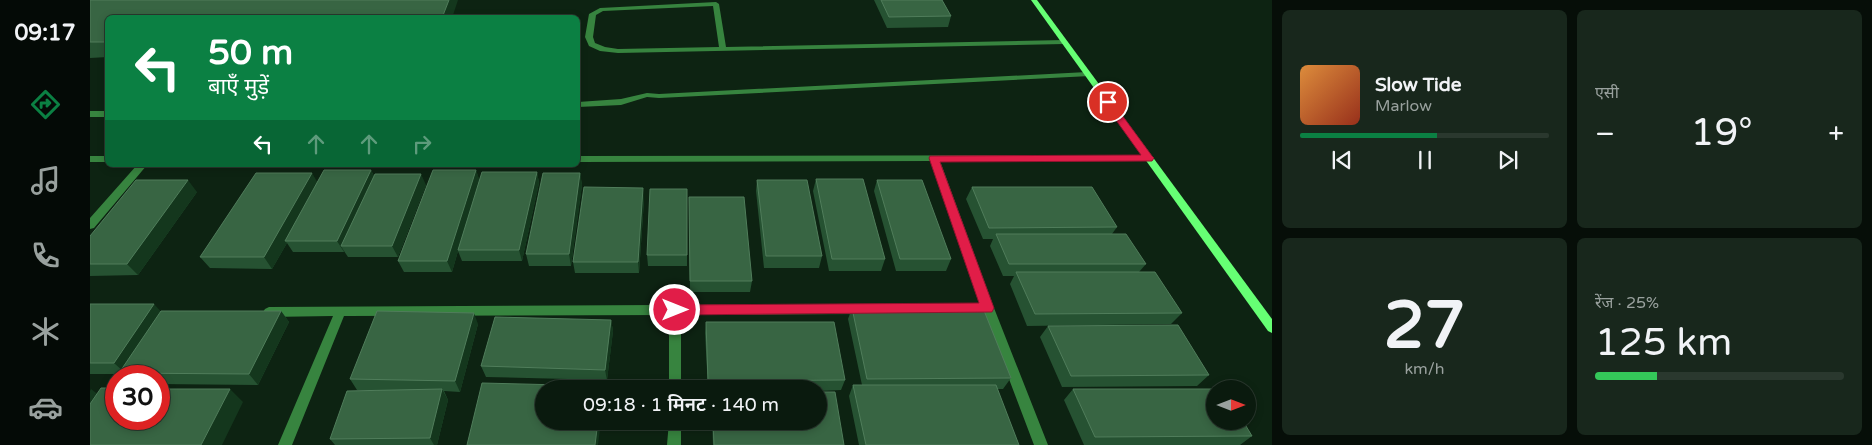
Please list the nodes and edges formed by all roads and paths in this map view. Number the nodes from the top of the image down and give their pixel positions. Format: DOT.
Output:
graph roads {
  1 [pos="1034,0"];
  2 [pos="716,2"];
  3 [pos="1064,42"];
  4 [pos="723,50"];
  5 [pos="1087,74"];
  6 [pos="580,105"];
  7 [pos="90,114"];
  8 [pos="105,114"];
  9 [pos="934,158"];
  10 [pos="1149,158"];
  11 [pos="90,159"];
  12 [pos="105,159"];
  13 [pos="580,159"];
  14 [pos="140,167"];
  15 [pos="90,225"];
  16 [pos="880,309"];
  17 [pos="675,310"];
  18 [pos="341,311"];
  19 [pos="254,312"];
  20 [pos="1272,328"];
  21 [pos="675,380"];
  22 [pos="674,430"];
  23 [pos="285,445"];
  24 [pos="674,445"];
  25 [pos="1041,445"];
  1 -- 3 [label="street"];
  2 -- 4 [label="street"];
  2 -- 4 [label="street"];
  3 -- 4 [label="street"];
  3 -- 5 [label="street"];
  5 -- 6 [label="street"];
  5 -- 10 [label="street"];
  7 -- 8 [label="street"];
  9 -- 10 [label="street"];
  9 -- 13 [label="street"];
  9 -- 25 [label="street"];
  10 -- 20 [label="street"];
  11 -- 12 [label="street"];
  14 -- 15 [label="street"];
  16 -- 17 [label="street"];
  17 -- 18 [label="street"];
  17 -- 21 [label="street"];
  18 -- 19 [label="street"];
  18 -- 23 [label="street"];
  22 -- 24 [label="street"];
}
